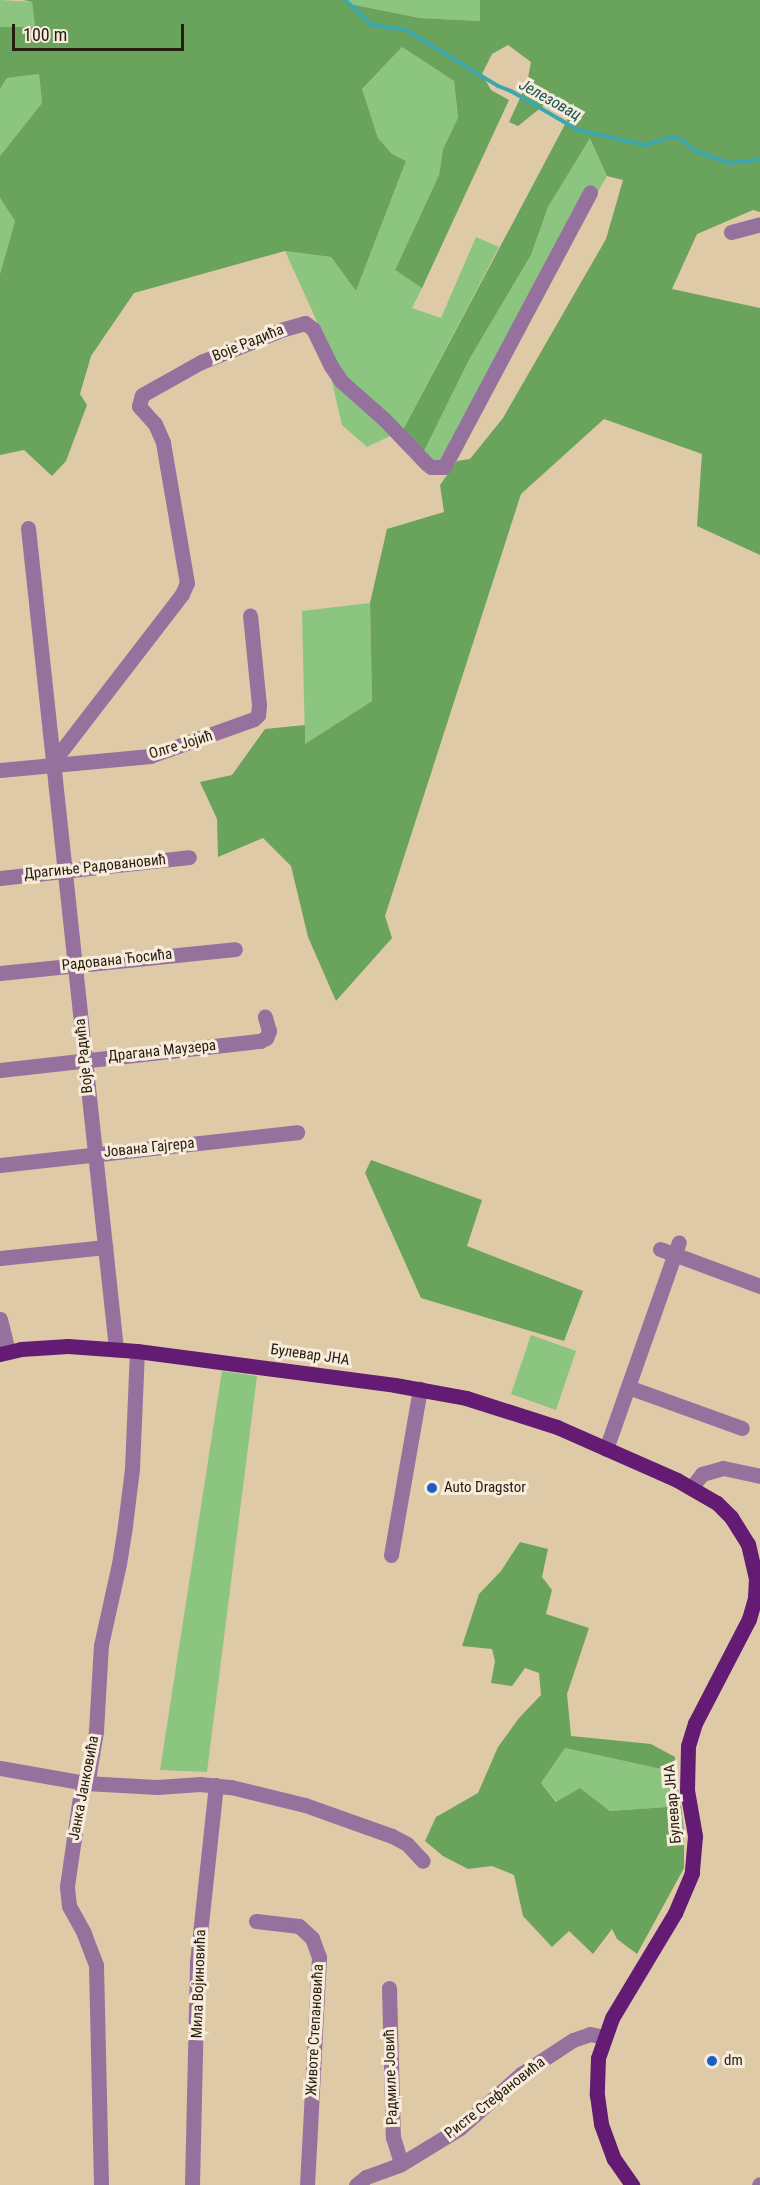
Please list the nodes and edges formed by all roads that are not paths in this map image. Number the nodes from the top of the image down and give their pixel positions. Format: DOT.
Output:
graph roads {
  1 [pos="590,192"];
  2 [pos="760,224"];
  3 [pos="731,232"];
  4 [pos="28,528"];
  5 [pos="250,615"];
  6 [pos="52,763"];
  7 [pos="0,770"];
  8 [pos="189,857"];
  9 [pos="63,870"];
  10 [pos="0,878"];
  11 [pos="235,949"];
  12 [pos="74,964"];
  13 [pos="0,973"];
  14 [pos="265,1017"];
  15 [pos="84,1060"];
  16 [pos="0,1070"];
  17 [pos="297,1132"];
  18 [pos="94,1154"];
  19 [pos="0,1165"];
  20 [pos="105,1247"];
  21 [pos="0,1258"];
  22 [pos="760,1286"];
  23 [pos="0,1319"];
  24 [pos="116,1349"];
  25 [pos="136,1351"];
  26 [pos="4,1353"];
  27 [pos="628,1387"];
  28 [pos="420,1388"];
  29 [pos="742,1428"];
  30 [pos="606,1449"];
  31 [pos="760,1476"];
  32 [pos="692,1488"];
  33 [pos="391,1555"];
  34 [pos="0,1768"];
  35 [pos="84,1783"];
  36 [pos="216,1785"];
  37 [pos="423,1861"];
  38 [pos="256,1921"];
  39 [pos="389,1988"];
  40 [pos="604,2037"];
  41 [pos="401,2164"];
  42 [pos="101,2185"];
  43 [pos="192,2185"];
  44 [pos="307,2185"];
  45 [pos="356,2185"];
  46 [pos="632,2185"];
  1 -- 6 [label="street, Воје Радића"];
  2 -- 3 [label="street"];
  4 -- 6 [label="street, Воје Радића"];
  5 -- 6 [label="street, Олге Јојић"];
  6 -- 7 [label="street, Олге Јојић"];
  6 -- 9 [label="street, Воје Радића"];
  8 -- 9 [label="street, Драгиње Радовановић"];
  9 -- 10 [label="street, Драгиње Радовановић"];
  9 -- 12 [label="street, Воје Радића"];
  11 -- 12 [label="street, Радована Ћосића"];
  12 -- 13 [label="street, Радована Ћосића"];
  12 -- 15 [label="street, Воје Радића"];
  14 -- 15 [label="street, Драгана Маузера"];
  15 -- 16 [label="street, Драгана Маузера"];
  15 -- 18 [label="street, Воје Радића"];
  17 -- 18 [label="street, Јована Гајгера"];
  18 -- 19 [label="street, Јована Гајгера"];
  18 -- 20 [label="street, Воје Радића"];
  20 -- 21 [label="street"];
  20 -- 24 [label="street, Воје Радића"];
  22 -- 27 [label="street"];
  23 -- 26 [label="street"];
  24 -- 25 [label="main road, Булевар ЈНА"];
  24 -- 26 [label="main road, Булевар ЈНА"];
  25 -- 28 [label="main road, Булевар ЈНА"];
  25 -- 35 [label="street, Јанка Јанковића"];
  27 -- 29 [label="street"];
  27 -- 30 [label="street"];
  28 -- 30 [label="main road, Булевар ЈНА"];
  28 -- 33 [label="street"];
  30 -- 32 [label="main road, Булевар ЈНА"];
  31 -- 32 [label="street"];
  32 -- 40 [label="main road, Булевар ЈНА"];
  34 -- 35 [label="street"];
  35 -- 36 [label="street"];
  35 -- 42 [label="street, Јанка Јанковића"];
  36 -- 37 [label="street"];
  36 -- 43 [label="street, Мила Војиновића"];
  38 -- 44 [label="street, Животе Степановића"];
  39 -- 41 [label="street, Радмиле Јовић"];
  40 -- 41 [label="street, Ристе Стефановића"];
  40 -- 46 [label="main road, Булевар ЈНА"];
  41 -- 45 [label="street, Ристе Стефановића"];
}
